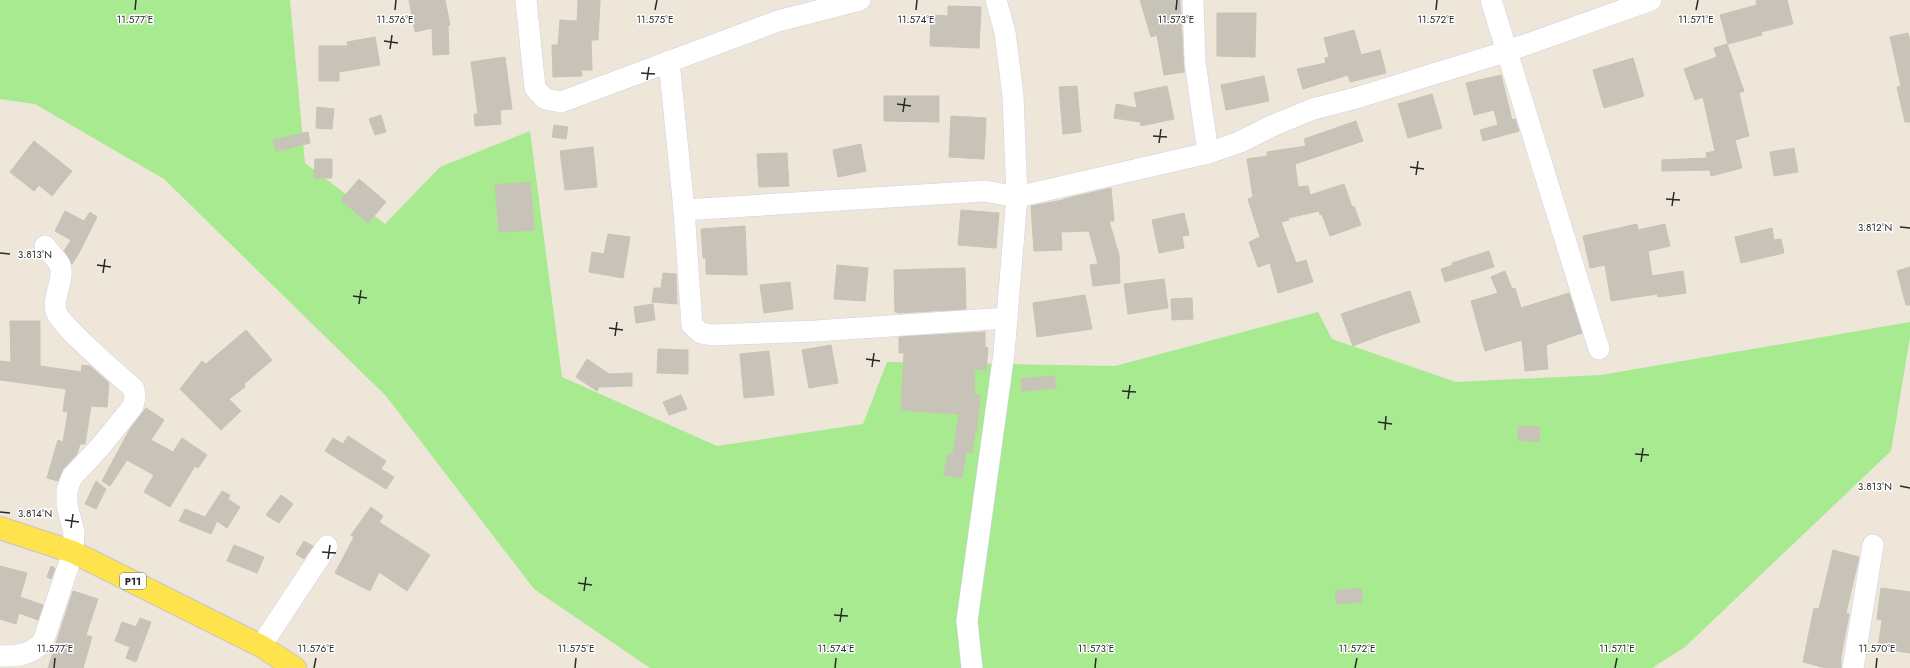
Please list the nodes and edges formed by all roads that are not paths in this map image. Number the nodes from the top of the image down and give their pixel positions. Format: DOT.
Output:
graph roads {
  1 [pos="526,0"];
  2 [pos="860,0"];
  3 [pos="996,0"];
  4 [pos="1194,0"];
  5 [pos="1491,0"];
  6 [pos="1651,0"];
  7 [pos="1508,51"];
  8 [pos="668,60"];
  9 [pos="1208,153"];
  10 [pos="1016,197"];
  11 [pos="684,210"];
  12 [pos="45,246"];
  13 [pos="1007,318"];
  14 [pos="1599,349"];
  15 [pos="0,528"];
  16 [pos="1873,545"];
  17 [pos="327,546"];
  18 [pos="73,552"];
  19 [pos="261,646"];
  20 [pos="0,656"];
  21 [pos="295,668"];
  22 [pos="972,668"];
  23 [pos="1853,668"];
  1 -- 8 [label="street"];
  2 -- 8 [label="street"];
  3 -- 10 [label="street"];
  4 -- 9 [label="street"];
  5 -- 7 [label="street"];
  6 -- 7 [label="street"];
  7 -- 9 [label="street"];
  7 -- 14 [label="street"];
  8 -- 11 [label="street"];
  9 -- 10 [label="street"];
  10 -- 11 [label="street"];
  10 -- 13 [label="street"];
  11 -- 13 [label="street"];
  12 -- 18 [label="street"];
  13 -- 22 [label="street"];
  15 -- 18 [label="main road, P11"];
  16 -- 23 [label="street"];
  17 -- 19 [label="street"];
  18 -- 19 [label="main road, P11"];
  18 -- 20 [label="street"];
  19 -- 21 [label="main road, P11"];
}
